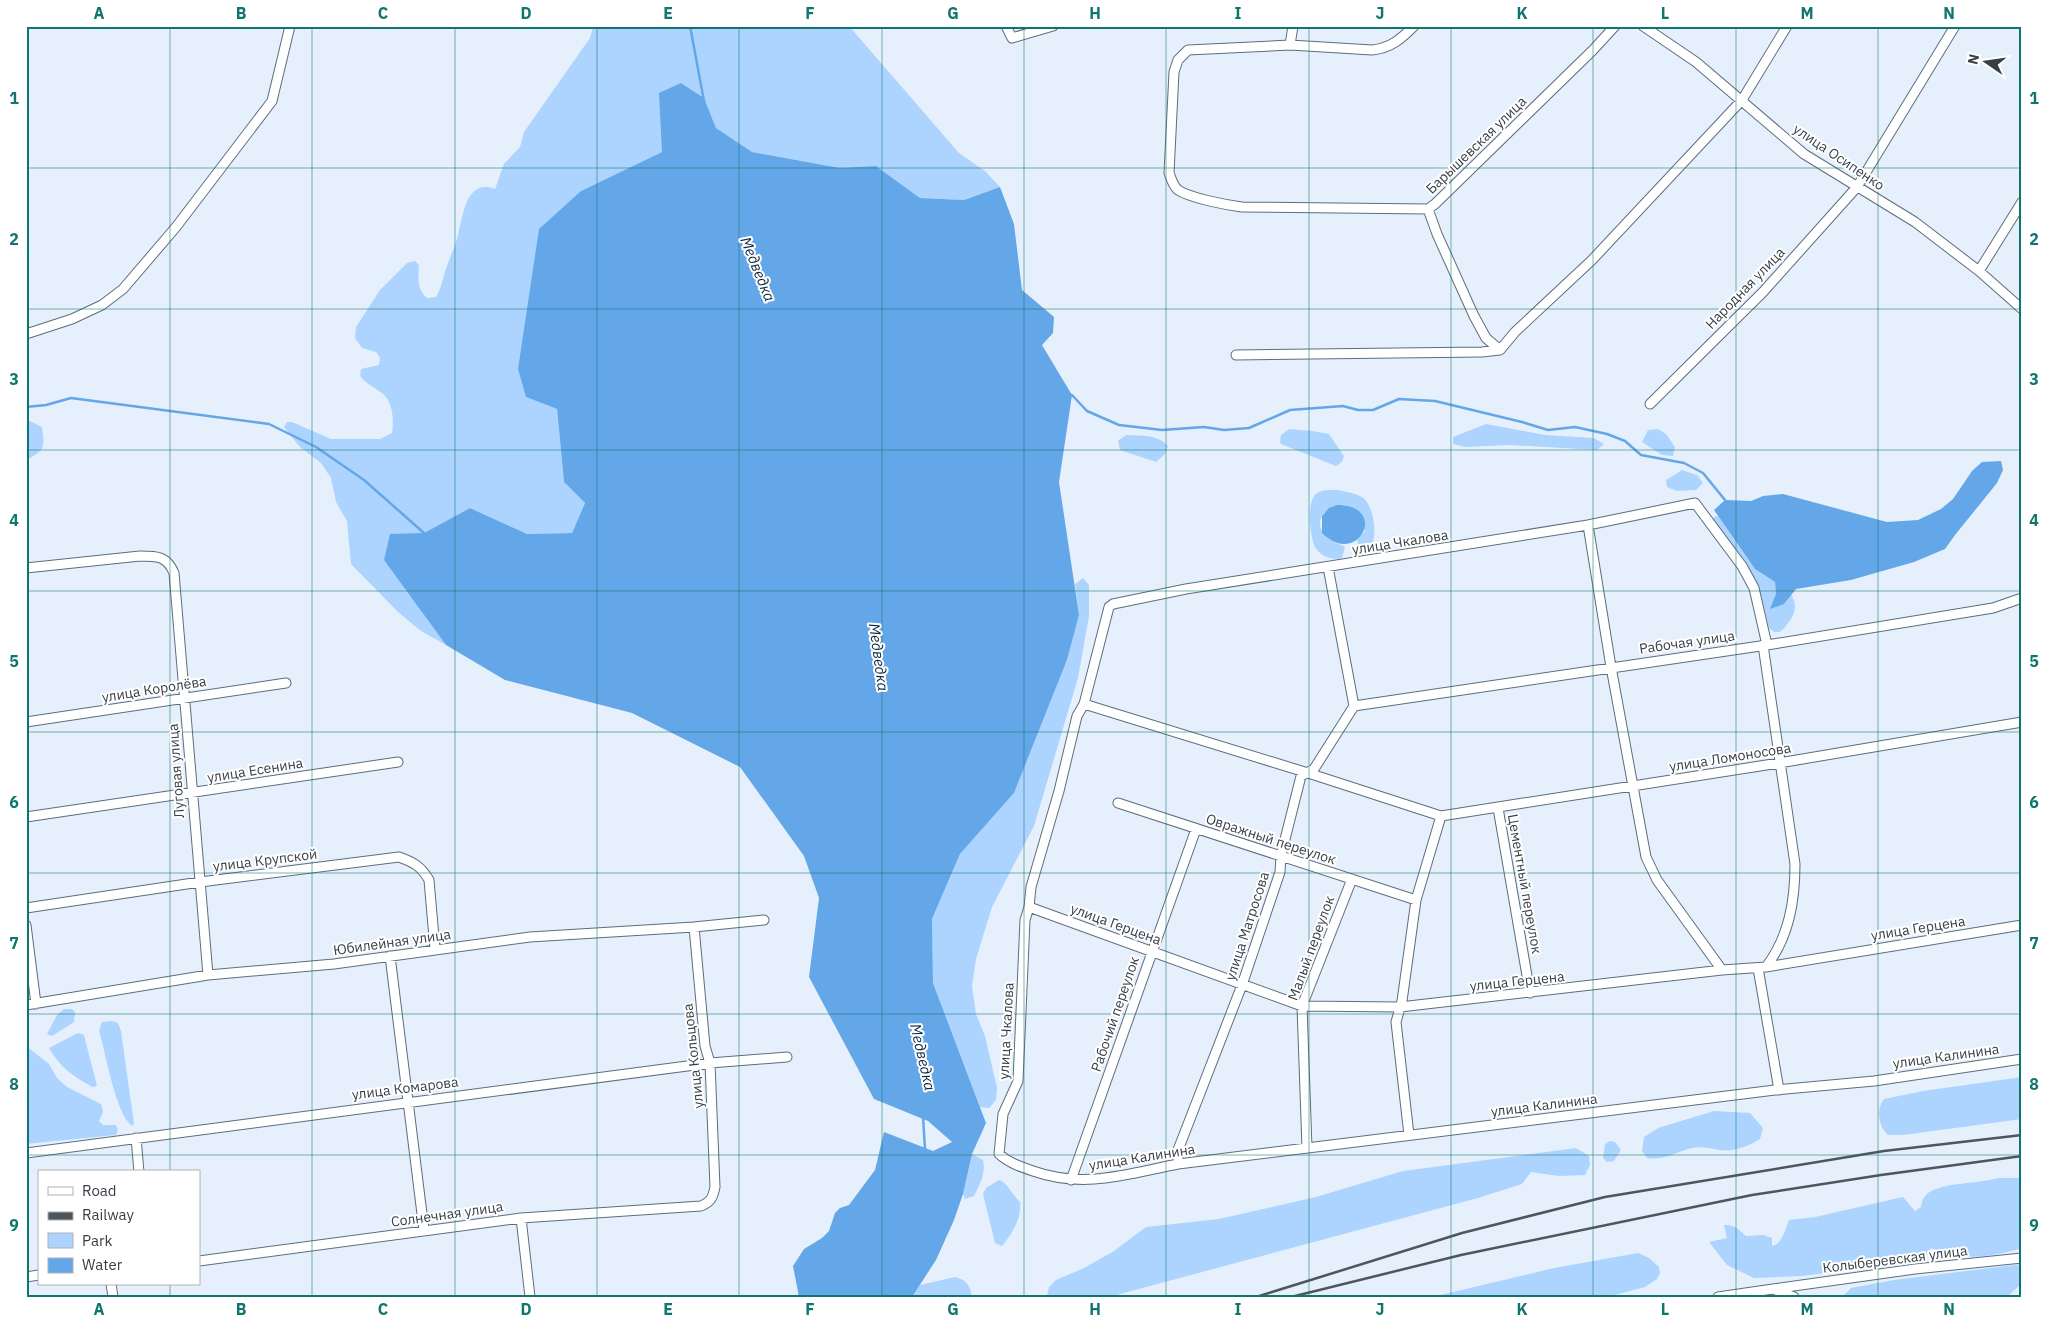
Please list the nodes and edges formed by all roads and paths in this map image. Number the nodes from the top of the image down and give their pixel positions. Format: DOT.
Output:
graph roads {
  1 [pos="290,26"];
  2 [pos="1006,26"];
  3 [pos="1053,26"];
  4 [pos="1292,26"];
  5 [pos="1414,26"];
  6 [pos="1615,26"];
  7 [pos="1643,26"];
  8 [pos="1787,26"];
  9 [pos="1956,26"];
  10 [pos="1290,45"];
  11 [pos="1742,100"];
  12 [pos="1856,187"];
  13 [pos="2022,202"];
  14 [pos="1428,208"];
  15 [pos="1978,271"];
  16 [pos="2022,309"];
  17 [pos="26,334"];
  18 [pos="1500,350"];
  19 [pos="1236,355"];
  20 [pos="1650,404"];
  21 [pos="1588,525"];
  22 [pos="1328,567"];
  23 [pos="26,568"];
  24 [pos="2022,598"];
  25 [pos="1765,645"];
  26 [pos="1611,667"];
  27 [pos="286,683"];
  28 [pos="185,699"];
  29 [pos="1084,704"];
  30 [pos="1354,706"];
  31 [pos="26,722"];
  32 [pos="2022,722"];
  33 [pos="398,762"];
  34 [pos="1779,763"];
  35 [pos="1308,773"];
  36 [pos="1632,785"];
  37 [pos="192,793"];
  38 [pos="1118,803"];
  39 [pos="1498,808"];
  40 [pos="1441,816"];
  41 [pos="26,817"];
  42 [pos="1196,829"];
  43 [pos="1281,856"];
  44 [pos="1352,879"];
  45 [pos="200,882"];
  46 [pos="1416,900"];
  47 [pos="1029,907"];
  48 [pos="26,908"];
  49 [pos="764,920"];
  50 [pos="26,925"];
  51 [pos="2022,925"];
  52 [pos="694,927"];
  53 [pos="435,949"];
  54 [pos="1151,952"];
  55 [pos="390,956"];
  56 [pos="1762,967"];
  57 [pos="1722,970"];
  58 [pos="208,975"];
  59 [pos="1242,985"];
  60 [pos="1530,993"];
  61 [pos="36,1004"];
  62 [pos="26,1005"];
  63 [pos="1302,1006"];
  64 [pos="1400,1007"];
  65 [pos="787,1057"];
  66 [pos="2022,1059"];
  67 [pos="710,1063"];
  68 [pos="1779,1090"];
  69 [pos="408,1102"];
  70 [pos="1410,1135"];
  71 [pos="136,1138"];
  72 [pos="1307,1148"];
  73 [pos="26,1152"];
  74 [pos="999,1154"];
  75 [pos="1178,1164"];
  76 [pos="139,1170"];
  77 [pos="1071,1180"];
  78 [pos="701,1206"];
  79 [pos="521,1218"];
  80 [pos="424,1230"];
  81 [pos="2022,1258"];
  82 [pos="200,1261"];
  83 [pos="1772,1289"];
  84 [pos="530,1297"];
  85 [pos="1718,1297"];
  86 [pos="1794,1297"];
  1 -- 17 [label="street"];
  2 -- 3 [label="street"];
  4 -- 10 [label="street"];
  5 -- 10 [label="street"];
  6 -- 14 [label="street, Барышевская улица"];
  7 -- 11 [label="street, улица Осипенко"];
  8 -- 11 [label="street"];
  9 -- 12 [label="street, Народная улица"];
  10 -- 14 [label="street, Барышевская улица"];
  11 -- 12 [label="street, улица Осипенко"];
  11 -- 18 [label="street"];
  12 -- 15 [label="street, улица Осипенко"];
  12 -- 20 [label="street, Народная улица"];
  13 -- 15 [label="street"];
  14 -- 18 [label="street"];
  15 -- 16 [label="street, улица Осипенко"];
  18 -- 19 [label="street"];
  21 -- 22 [label="street, улица Чкалова"];
  21 -- 25 [label="street, улица Чкалова"];
  21 -- 26 [label="street"];
  22 -- 29 [label="street, улица Чкалова"];
  22 -- 30 [label="street"];
  23 -- 28 [label="street, Луговая улица"];
  24 -- 25 [label="street, Рабочая улица"];
  25 -- 26 [label="street, Рабочая улица"];
  25 -- 34 [label="street"];
  26 -- 30 [label="street, Рабочая улица"];
  26 -- 36 [label="street"];
  27 -- 28 [label="street, улица Королёва"];
  28 -- 31 [label="street, улица Королёва"];
  28 -- 37 [label="street, Луговая улица"];
  29 -- 35 [label="street"];
  29 -- 47 [label="street, улица Чкалова"];
  30 -- 35 [label="street, улица Матросова"];
  32 -- 34 [label="street, улица Ломоносова"];
  33 -- 37 [label="street, улица Есенина"];
  34 -- 36 [label="street, улица Ломоносова"];
  34 -- 56 [label="street"];
  35 -- 40 [label="street"];
  35 -- 43 [label="street, улица Матросова"];
  36 -- 39 [label="street, улица Ломоносова"];
  36 -- 57 [label="street"];
  37 -- 41 [label="street, улица Есенина"];
  37 -- 45 [label="street, Луговая улица"];
  38 -- 42 [label="street, Овражный переулок"];
  39 -- 40 [label="street, улица Ломоносова"];
  39 -- 60 [label="street, Цементный переулок"];
  40 -- 46 [label="street"];
  42 -- 43 [label="street, Овражный переулок"];
  42 -- 54 [label="street, Рабочий переулок"];
  43 -- 44 [label="street, Овражный переулок"];
  43 -- 59 [label="street, улица Матросова"];
  44 -- 46 [label="street, Овражный переулок"];
  44 -- 63 [label="street, Малый переулок"];
  45 -- 48 [label="street, улица Крупской"];
  45 -- 53 [label="street, улица Крупской"];
  45 -- 58 [label="street, Луговая улица"];
  46 -- 64 [label="street"];
  47 -- 54 [label="street, улица Герцена"];
  47 -- 74 [label="street, улица Чкалова"];
  49 -- 52 [label="street, Юбилейная улица"];
  50 -- 61 [label="street"];
  51 -- 56 [label="street, улица Герцена"];
  52 -- 53 [label="street, Юбилейная улица"];
  52 -- 67 [label="street, улица Кольцова"];
  53 -- 55 [label="street, Юбилейная улица"];
  54 -- 59 [label="street, улица Герцена"];
  54 -- 77 [label="street, Рабочий переулок"];
  55 -- 58 [label="street, Юбилейная улица"];
  55 -- 69 [label="street"];
  56 -- 57 [label="street, улица Герцена"];
  56 -- 68 [label="street"];
  57 -- 60 [label="street, улица Герцена"];
  58 -- 61 [label="street, Юбилейная улица"];
  59 -- 63 [label="street, улица Герцена"];
  59 -- 75 [label="street, улица Матросова"];
  60 -- 64 [label="street, улица Герцена"];
  61 -- 62 [label="street, Юбилейная улица"];
  63 -- 64 [label="street, улица Герцена"];
  63 -- 72 [label="street, Малый переулок"];
  64 -- 70 [label="street"];
  65 -- 67 [label="street, улица Комарова"];
  66 -- 68 [label="street, улица Калинина"];
  67 -- 69 [label="street, улица Комарова"];
  67 -- 78 [label="street, улица Кольцова"];
  68 -- 70 [label="street, улица Калинина"];
  69 -- 71 [label="street, улица Комарова"];
  69 -- 80 [label="street"];
  70 -- 72 [label="street, улица Калинина"];
  71 -- 73 [label="street, улица Комарова"];
  71 -- 76 [label="street"];
  72 -- 75 [label="street, улица Калинина"];
  74 -- 77 [label="street, улица Калинина"];
  75 -- 77 [label="street, улица Калинина"];
  78 -- 79 [label="street, Солнечная улица"];
  79 -- 80 [label="street, Солнечная улица"];
  79 -- 84 [label="street"];
  80 -- 82 [label="street, Солнечная улица"];
  81 -- 83 [label="street, Колыберевская улица"];
  83 -- 85 [label="street, Колыберевская улица"];
  83 -- 86 [label="street"];
}
